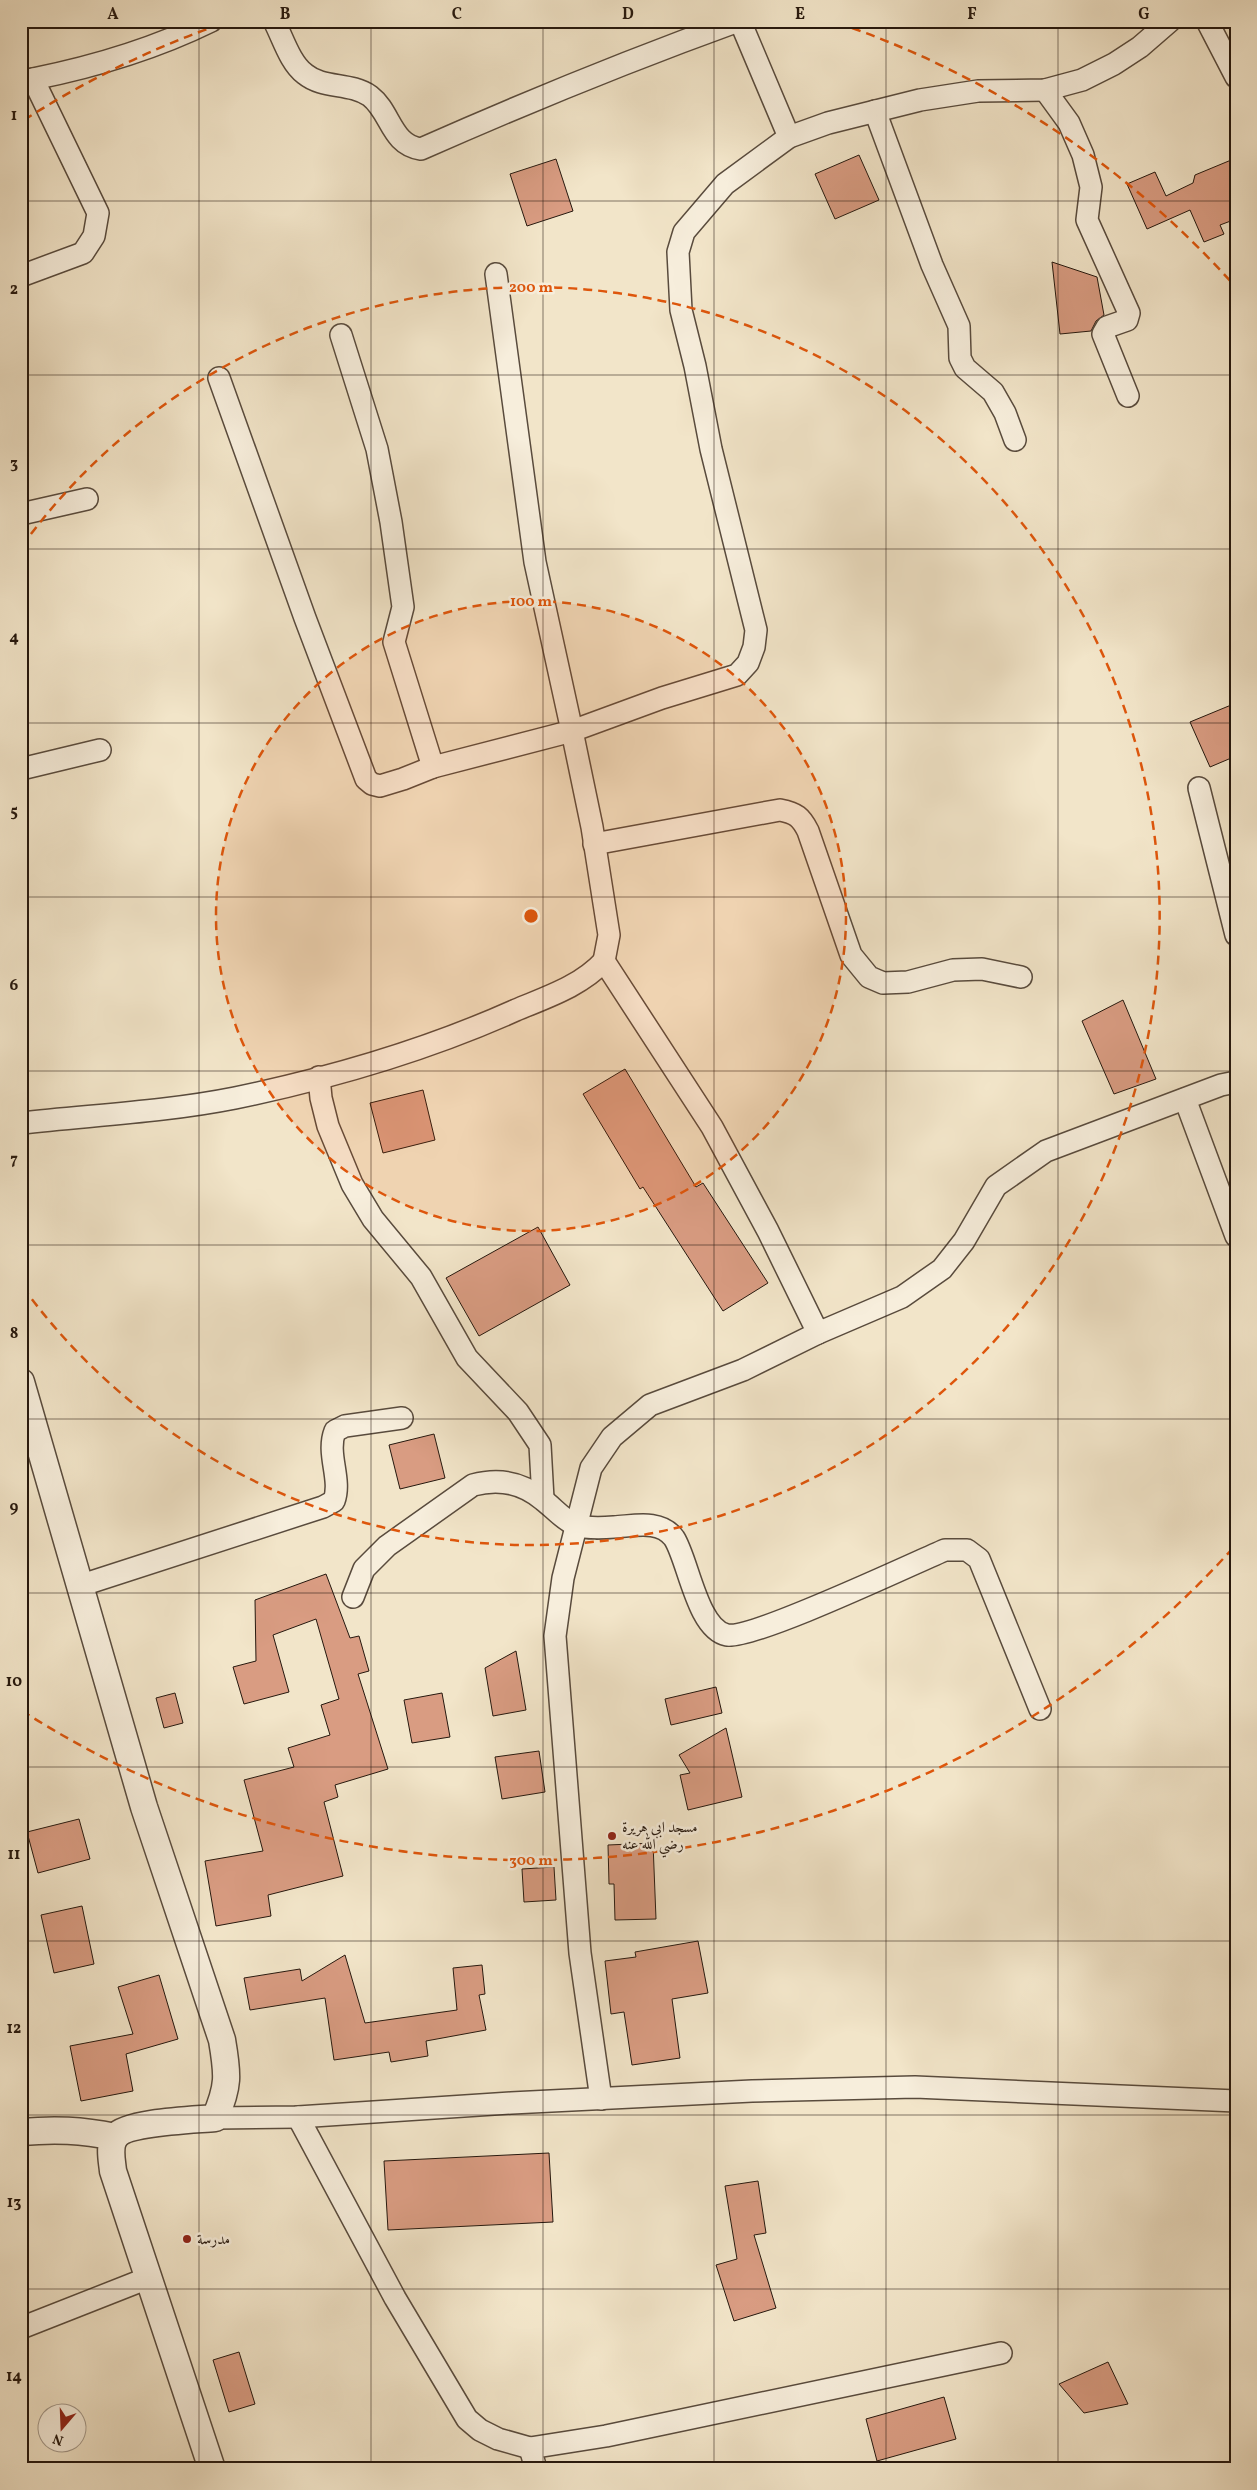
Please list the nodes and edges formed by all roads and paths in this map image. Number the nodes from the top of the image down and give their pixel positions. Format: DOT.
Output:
graph roads {
  1 [pos="211,21"];
  2 [pos="274,21"];
  3 [pos="739,21"];
  4 [pos="1170,21"];
  5 [pos="1207,21"];
  6 [pos="1236,77"];
  7 [pos="27,81"];
  8 [pos="1045,90"];
  9 [pos="875,111"];
  10 [pos="789,137"];
  11 [pos="496,274"];
  12 [pos="21,276"];
  13 [pos="341,335"];
  14 [pos="219,378"];
  15 [pos="1128,396"];
  16 [pos="1015,440"];
  17 [pos="87,499"];
  18 [pos="21,514"];
  19 [pos="572,732"];
  20 [pos="100,750"];
  21 [pos="433,766"];
  22 [pos="21,769"];
  23 [pos="1199,788"];
  24 [pos="594,844"];
  25 [pos="1236,935"];
  26 [pos="604,961"];
  27 [pos="1021,977"];
  28 [pos="319,1077"];
  29 [pos="1236,1082"];
  30 [pos="1185,1099"];
  31 [pos="21,1123"];
  32 [pos="1236,1236"];
  33 [pos="818,1333"];
  34 [pos="21,1382"];
  35 [pos="402,1418"];
  36 [pos="542,1499"];
  37 [pos="576,1525"];
  38 [pos="79,1586"];
  39 [pos="353,1597"];
  40 [pos="1040,1709"];
  41 [pos="601,2099"];
  42 [pos="1236,2101"];
  43 [pos="298,2117"];
  44 [pos="215,2118"];
  45 [pos="21,2132"];
  46 [pos="115,2137"];
  47 [pos="148,2278"];
  48 [pos="21,2328"];
  49 [pos="1001,2352"];
  50 [pos="530,2448"];
  51 [pos="212,2469"];
  52 [pos="536,2469"];
  1 -- 7 [label="street"];
  2 -- 3 [label="street"];
  3 -- 10 [label="street"];
  4 -- 8 [label="street"];
  5 -- 6 [label="street"];
  7 -- 12 [label="street"];
  8 -- 9 [label="street"];
  8 -- 15 [label="street"];
  9 -- 10 [label="street"];
  9 -- 16 [label="street"];
  10 -- 19 [label="street"];
  11 -- 19 [label="street"];
  13 -- 21 [label="street"];
  14 -- 21 [label="street"];
  17 -- 18 [label="street"];
  19 -- 21 [label="street"];
  19 -- 24 [label="street"];
  20 -- 22 [label="street"];
  23 -- 25 [label="street"];
  24 -- 26 [label="street"];
  24 -- 27 [label="street"];
  26 -- 28 [label="street"];
  26 -- 33 [label="street"];
  28 -- 31 [label="street"];
  28 -- 36 [label="street"];
  29 -- 30 [label="street"];
  30 -- 32 [label="street"];
  30 -- 33 [label="street"];
  33 -- 37 [label="street"];
  34 -- 38 [label="street"];
  35 -- 38 [label="street"];
  36 -- 37 [label="street"];
  36 -- 39 [label="street"];
  37 -- 40 [label="street"];
  37 -- 41 [label="street"];
  38 -- 44 [label="street"];
  41 -- 42 [label="street"];
  41 -- 43 [label="street"];
  43 -- 44 [label="street"];
  43 -- 50 [label="street"];
  44 -- 46 [label="street"];
  45 -- 46 [label="street"];
  46 -- 47 [label="street"];
  47 -- 48 [label="street"];
  47 -- 51 [label="street"];
  49 -- 50 [label="street"];
  50 -- 52 [label="street"];
}
